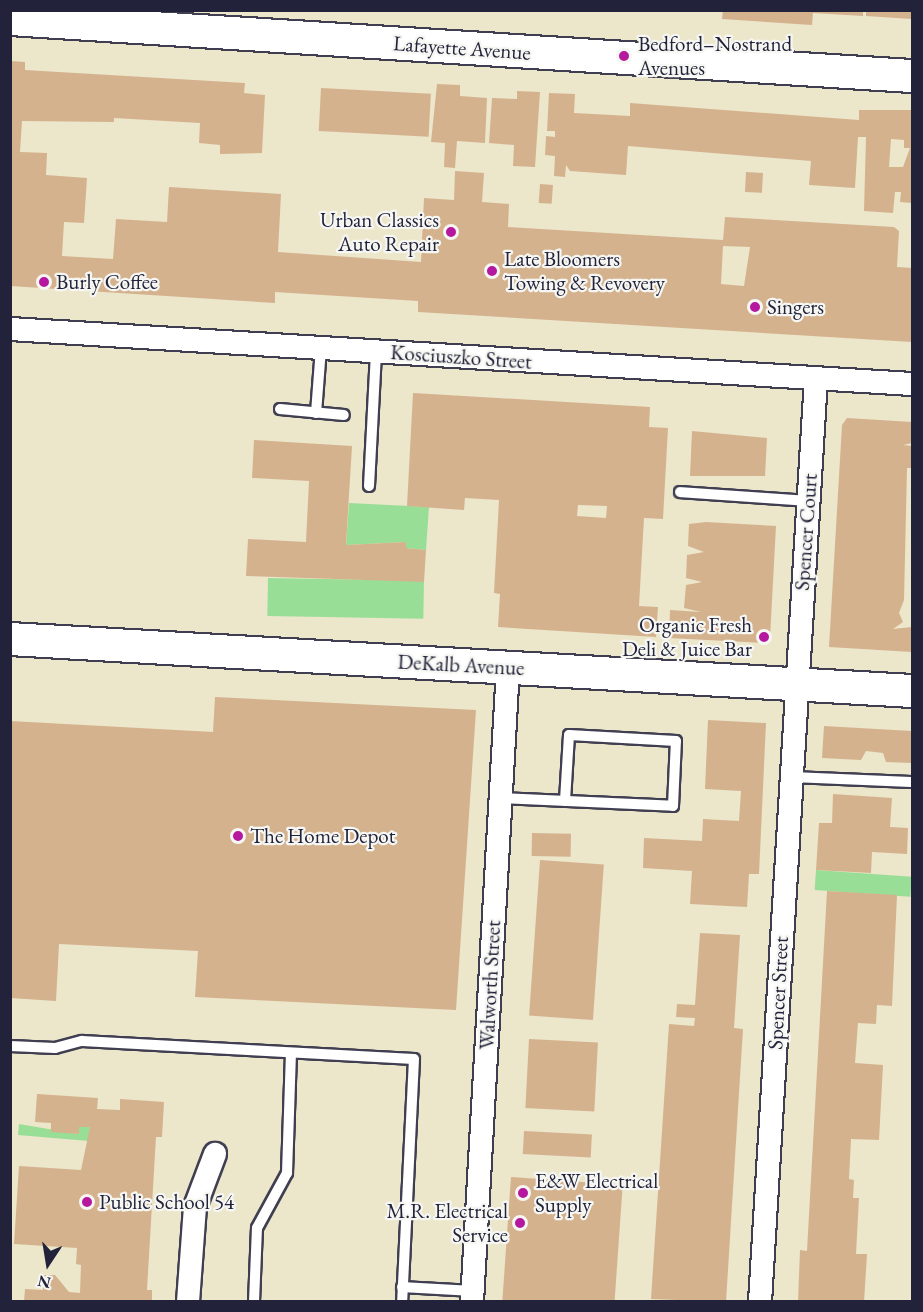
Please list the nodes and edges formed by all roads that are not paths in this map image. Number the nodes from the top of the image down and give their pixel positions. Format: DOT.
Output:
graph roads {
  1 [pos="10,20"];
  2 [pos="912,76"];
  3 [pos="10,330"];
  4 [pos="321,348"];
  5 [pos="376,352"];
  6 [pos="816,379"];
  7 [pos="912,384"];
  8 [pos="280,409"];
  9 [pos="315,413"];
  10 [pos="344,415"];
  11 [pos="369,486"];
  12 [pos="680,492"];
  13 [pos="808,501"];
  14 [pos="10,639"];
  15 [pos="508,668"];
  16 [pos="796,684"];
  17 [pos="912,691"];
  18 [pos="791,777"];
  19 [pos="912,782"];
  20 [pos="501,798"];
  21 [pos="565,801"];
  22 [pos="10,1046"];
  23 [pos="291,1053"];
  24 [pos="215,1154"];
  25 [pos="402,1287"];
  26 [pos="473,1296"];
  27 [pos="188,1302"];
  28 [pos="254,1302"];
  29 [pos="402,1302"];
  30 [pos="760,1302"];
  1 -- 2 [label="main road, Lafayette Avenue"];
  3 -- 4 [label="street, Kosciuszko Street"];
  4 -- 5 [label="street, Kosciuszko Street"];
  4 -- 9 [label="lane"];
  5 -- 6 [label="street, Kosciuszko Street"];
  5 -- 11 [label="lane"];
  6 -- 7 [label="street, Kosciuszko Street"];
  6 -- 13 [label="street, Spencer Court"];
  8 -- 9 [label="lane"];
  9 -- 10 [label="lane"];
  12 -- 13 [label="lane"];
  13 -- 16 [label="street, Spencer Court"];
  14 -- 15 [label="main road, DeKalb Avenue"];
  15 -- 16 [label="main road, DeKalb Avenue"];
  15 -- 20 [label="street, Walworth Street"];
  16 -- 17 [label="main road, DeKalb Avenue"];
  16 -- 18 [label="street, Spencer Street"];
  18 -- 19 [label="lane"];
  18 -- 30 [label="street, Spencer Street"];
  20 -- 21 [label="lane"];
  20 -- 26 [label="street, Walworth Street"];
  21 -- 21 [label="lane"];
  22 -- 23 [label="lane"];
  23 -- 25 [label="lane"];
  23 -- 28 [label="lane"];
  24 -- 27 [label="street"];
  25 -- 26 [label="lane"];
  25 -- 29 [label="lane"];
}
